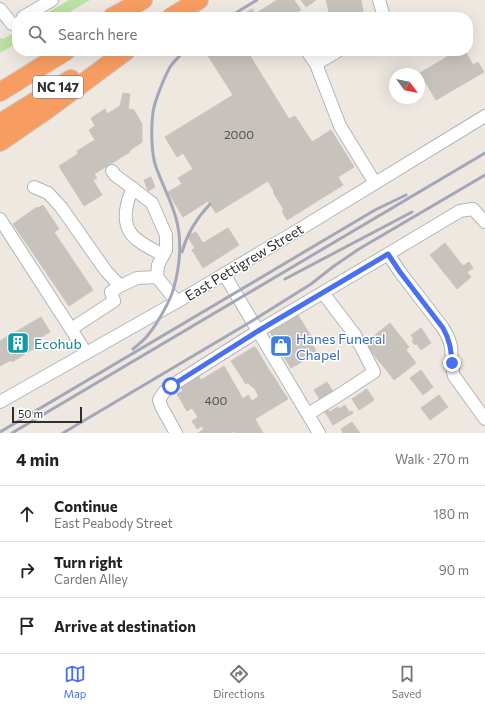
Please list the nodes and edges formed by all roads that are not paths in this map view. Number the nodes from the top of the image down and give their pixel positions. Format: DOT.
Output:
graph roads {
  1 [pos="52,0"];
  2 [pos="143,0"];
  3 [pos="148,0"];
  4 [pos="199,0"];
  5 [pos="379,0"];
  6 [pos="0,9"];
  7 [pos="32,12"];
  8 [pos="121,12"];
  9 [pos="128,12"];
  10 [pos="179,12"];
  11 [pos="383,12"];
  12 [pos="11,24"];
  13 [pos="40,56"];
  14 [pos="58,56"];
  15 [pos="108,56"];
  16 [pos="119,56"];
  17 [pos="310,56"];
  18 [pos="330,56"];
  19 [pos="316,64"];
  20 [pos="0,77"];
  21 [pos="0,92"];
  22 [pos="485,116"];
  23 [pos="0,123"];
  24 [pos="0,142"];
  25 [pos="112,171"];
  26 [pos="375,184"];
  27 [pos="34,187"];
  28 [pos="133,188"];
  29 [pos="0,219"];
  30 [pos="485,222"];
  31 [pos="388,254"];
  32 [pos="163,255"];
  33 [pos="224,274"];
  34 [pos="157,278"];
  35 [pos="120,286"];
  36 [pos="323,293"];
  37 [pos="177,302"];
  38 [pos="71,329"];
  39 [pos="258,331"];
  40 [pos="86,353"];
  41 [pos="0,402"];
  42 [pos="308,414"];
  43 [pos="485,419"];
  44 [pos="176,433"];
  45 [pos="319,433"];
  1 -- 7 [label="street"];
  2 -- 8 [label="highway"];
  3 -- 9 [label="highway"];
  4 -- 10 [label="highway"];
  5 -- 11 [label="street"];
  6 -- 12 [label="street"];
  13 -- 20 [label="highway"];
  14 -- 21 [label="highway, NC 147"];
  15 -- 23 [label="highway, NC 147"];
  16 -- 24 [label="highway"];
  17 -- 19 [label="street"];
  18 -- 19 [label="street"];
  19 -- 26 [label="street"];
  22 -- 26 [label="street, East Pettigrew Street"];
  25 -- 28 [label="street"];
  26 -- 33 [label="street, East Pettigrew Street"];
  27 -- 35 [label="street"];
  28 -- 32 [label="street"];
  28 -- 32 [label="street"];
  29 -- 38 [label="street"];
  30 -- 31 [label="street"];
  31 -- 36 [label="street"];
  31 -- 43 [label="street"];
  32 -- 34 [label="street"];
  33 -- 37 [label="street, East Pettigrew Street"];
  33 -- 39 [label="street"];
  34 -- 35 [label="street"];
  34 -- 37 [label="street"];
  35 -- 38 [label="street"];
  36 -- 39 [label="street"];
  36 -- 42 [label="street"];
  37 -- 40 [label="street, East Pettigrew Street"];
  38 -- 40 [label="street"];
  39 -- 42 [label="street"];
  39 -- 44 [label="street"];
  40 -- 41 [label="street, East Pettigrew Street"];
  42 -- 45 [label="street"];
}
